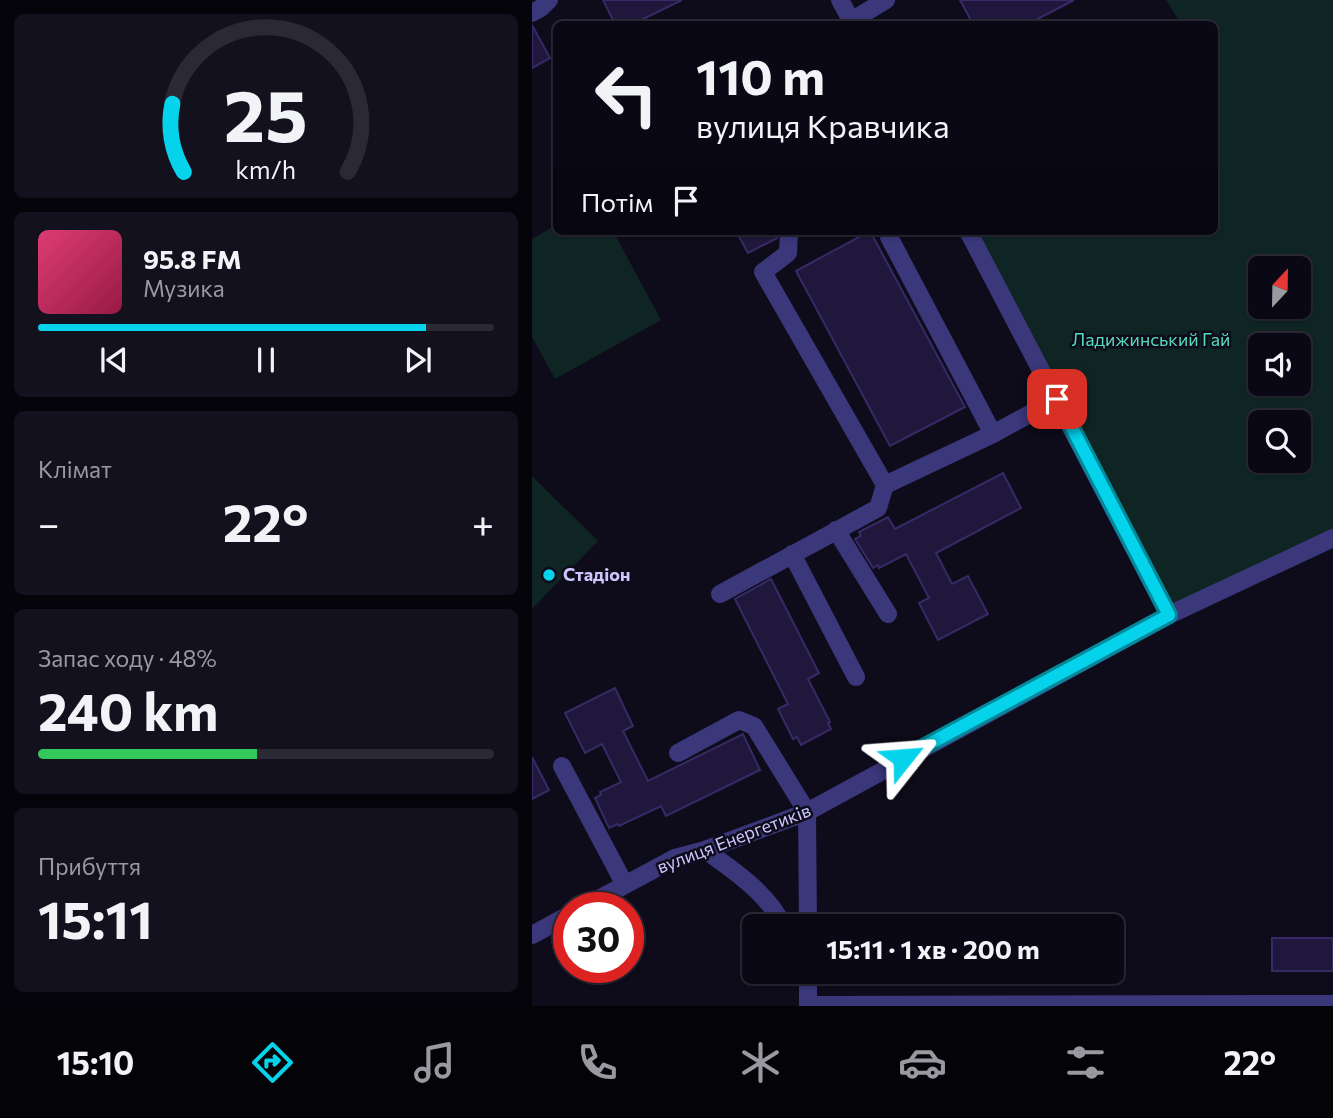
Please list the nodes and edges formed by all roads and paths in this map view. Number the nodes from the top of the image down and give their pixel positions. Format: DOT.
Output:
graph roads {
  1 [pos="549,0"];
  2 [pos="840,0"];
  3 [pos="886,0"];
  4 [pos="532,13"];
  5 [pos="851,21"];
  6 [pos="855,21"];
  7 [pos="789,235"];
  8 [pos="970,235"];
  9 [pos="890,237"];
  10 [pos="1057,399"];
  11 [pos="993,433"];
  12 [pos="885,485"];
  13 [pos="836,530"];
  14 [pos="1333,538"];
  15 [pos="792,554"];
  16 [pos="720,594"];
  17 [pos="888,614"];
  18 [pos="1169,615"];
  19 [pos="856,677"];
  20 [pos="678,753"];
  21 [pos="562,766"];
  22 [pos="807,812"];
  23 [pos="705,850"];
  24 [pos="625,885"];
  25 [pos="612,892"];
  26 [pos="777,914"];
  27 [pos="808,914"];
  28 [pos="553,924"];
  29 [pos="532,935"];
  30 [pos="807,984"];
  31 [pos="1333,1004"];
  32 [pos="808,1006"];
  1 -- 4 [label="street"];
  2 -- 5 [label="street"];
  3 -- 6 [label="street"];
  7 -- 12 [label="street"];
  8 -- 10 [label="street"];
  9 -- 11 [label="street"];
  10 -- 11 [label="street"];
  10 -- 18 [label="street"];
  11 -- 12 [label="street"];
  12 -- 13 [label="street"];
  13 -- 15 [label="street"];
  13 -- 17 [label="street"];
  14 -- 18 [label="street, вулиця Енергетиків"];
  15 -- 16 [label="street"];
  15 -- 19 [label="street"];
  18 -- 22 [label="street, вулиця Енергетиків"];
  20 -- 22 [label="street"];
  21 -- 24 [label="street"];
  22 -- 23 [label="street, вулиця Енергетиків"];
  22 -- 27 [label="street"];
  23 -- 24 [label="street, вулиця Енергетиків"];
  23 -- 26 [label="street"];
  24 -- 25 [label="street, вулиця Енергетиків"];
  28 -- 29 [label="street"];
  30 -- 32 [label="street"];
  31 -- 32 [label="street"];
}
